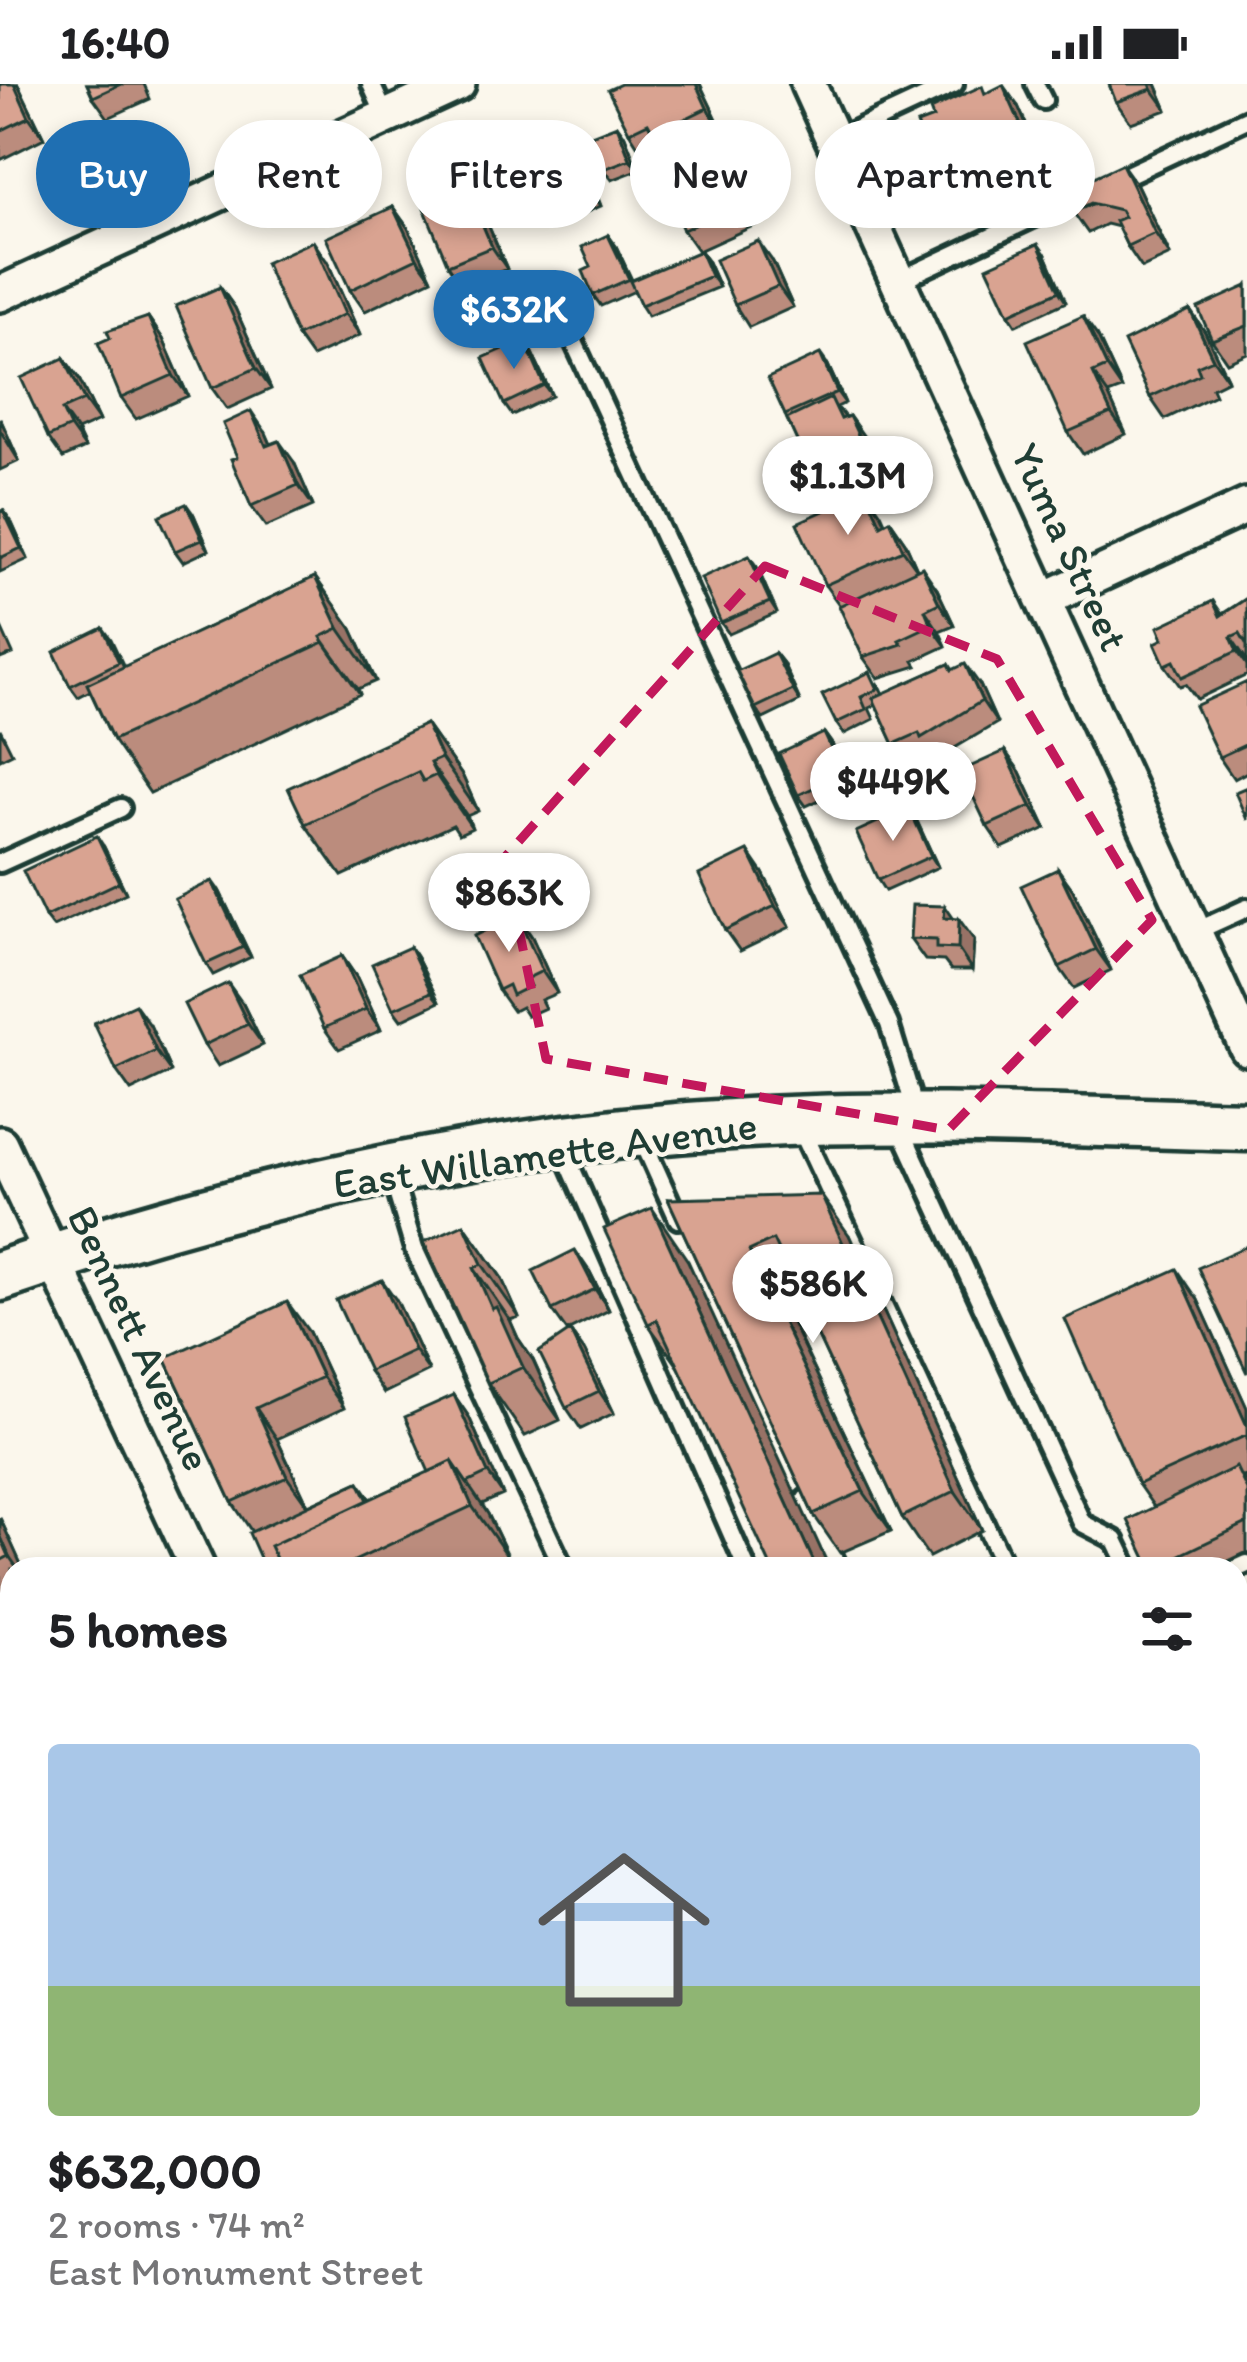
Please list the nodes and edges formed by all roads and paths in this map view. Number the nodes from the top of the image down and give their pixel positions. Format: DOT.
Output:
graph roads {
  1 [pos="371,84"];
  2 [pos="458,84"];
  3 [pos="808,84"];
  4 [pos="954,84"];
  5 [pos="386,117"];
  6 [pos="1247,118"];
  7 [pos="825,120"];
  8 [pos="877,120"];
  9 [pos="874,228"];
  10 [pos="898,281"];
  11 [pos="0,294"];
  12 [pos="567,327"];
  13 [pos="1247,506"];
  14 [pos="1045,598"];
  15 [pos="122,808"];
  16 [pos="0,863"];
  17 [pos="1247,908"];
  18 [pos="1194,932"];
  19 [pos="1247,1048"];
  20 [pos="907,1119"];
  21 [pos="797,1120"];
  22 [pos="1247,1126"];
  23 [pos="639,1132"];
  24 [pos="561,1143"];
  25 [pos="0,1144"];
  26 [pos="391,1171"];
  27 [pos="682,1227"];
  28 [pos="53,1258"];
  29 [pos="0,1276"];
  30 [pos="800,1484"];
  31 [pos="192,1557"];
  32 [pos="558,1557"];
  33 [pos="742,1557"];
  34 [pos="833,1557"];
  35 [pos="1000,1557"];
  36 [pos="1123,1557"];
  1 -- 5 [label="lane"];
  2 -- 5 [label="street"];
  3 -- 7 [label="street, Yuma Street"];
  4 -- 8 [label="lane"];
  5 -- 11 [label="street"];
  6 -- 10 [label="lane"];
  9 -- 10 [label="street, Yuma Street"];
  10 -- 14 [label="street, Yuma Street"];
  12 -- 20 [label="lane"];
  13 -- 14 [label="street"];
  14 -- 18 [label="street, Yuma Street"];
  15 -- 16 [label="lane"];
  17 -- 18 [label="lane"];
  18 -- 19 [label="street, Yuma Street"];
  20 -- 21 [label="street, East Willamette Avenue"];
  20 -- 22 [label="street, East Willamette Avenue"];
  20 -- 36 [label="lane"];
  21 -- 23 [label="street, East Willamette Avenue"];
  21 -- 35 [label="lane"];
  23 -- 24 [label="street, East Willamette Avenue"];
  23 -- 27 [label="lane"];
  24 -- 26 [label="street, East Willamette Avenue"];
  24 -- 33 [label="lane"];
  25 -- 28 [label="street, Bennett Avenue"];
  26 -- 28 [label="street, East Willamette Avenue"];
  26 -- 32 [label="lane"];
  28 -- 29 [label="street, East Willamette Avenue"];
  28 -- 31 [label="street, Bennett Avenue"];
  30 -- 34 [label="lane"];
}
